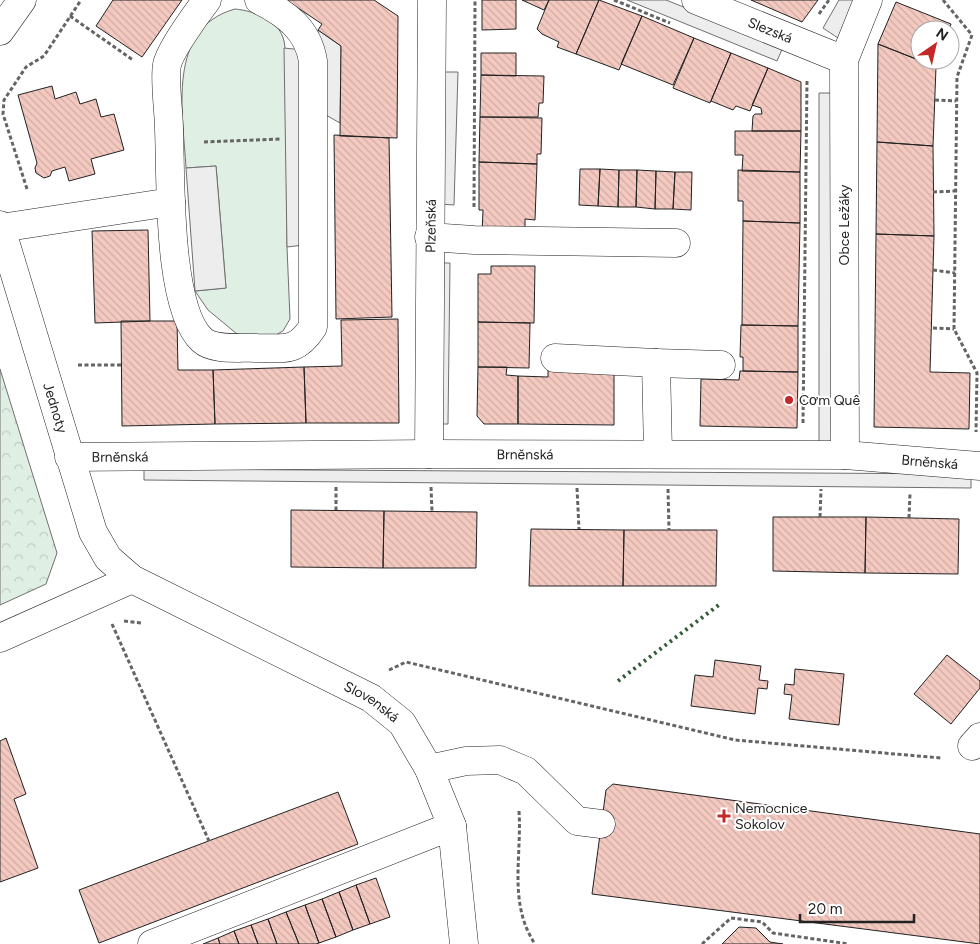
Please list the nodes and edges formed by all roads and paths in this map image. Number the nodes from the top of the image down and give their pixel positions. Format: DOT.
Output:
graph roads {
  1 [pos="22,0"];
  2 [pos="206,0"];
  3 [pos="259,0"];
  4 [pos="432,0"];
  5 [pos="475,0"];
  6 [pos="614,0"];
  7 [pos="696,0"];
  8 [pos="868,0"];
  9 [pos="943,0"];
  10 [pos="70,16"];
  11 [pos="678,26"];
  12 [pos="0,31"];
  13 [pos="844,60"];
  14 [pos="167,72"];
  15 [pos="807,78"];
  16 [pos="935,100"];
  17 [pos="956,101"];
  18 [pos="312,138"];
  19 [pos="170,143"];
  20 [pos="955,191"];
  21 [pos="933,192"];
  22 [pos="171,202"];
  23 [pos="0,226"];
  24 [pos="429,237"];
  25 [pos="474,240"];
  26 [pos="676,243"];
  27 [pos="933,270"];
  28 [pos="955,273"];
  29 [pos="933,328"];
  30 [pos="954,329"];
  31 [pos="555,358"];
  32 [pos="656,363"];
  33 [pos="72,365"];
  34 [pos="121,365"];
  35 [pos="722,365"];
  36 [pos="803,427"];
  37 [pos="658,453"];
  38 [pos="429,454"];
  39 [pos="845,455"];
  40 [pos="69,457"];
  41 [pos="979,466"];
  42 [pos="345,484"];
  43 [pos="421,486"];
  44 [pos="431,486"];
  45 [pos="440,486"];
  46 [pos="568,487"];
  47 [pos="578,487"];
  48 [pos="586,487"];
  49 [pos="659,488"];
  50 [pos="668,488"];
  51 [pos="677,488"];
  52 [pos="811,489"];
  53 [pos="821,489"];
  54 [pos="831,489"];
  55 [pos="918,490"];
  56 [pos="336,510"];
  57 [pos="432,512"];
  58 [pos="820,517"];
  59 [pos="909,518"];
  60 [pos="579,529"];
  61 [pos="669,530"];
  62 [pos="132,579"];
  63 [pos="146,623"];
  64 [pos="0,638"];
  65 [pos="381,672"];
  66 [pos="976,741"];
  67 [pos="429,770"];
  68 [pos="517,805"];
  69 [pos="601,824"];
  70 [pos="452,826"];
  71 [pos="209,841"];
  72 [pos="152,944"];
  73 [pos="464,944"];
  74 [pos="534,944"];
  75 [pos="702,944"];
  76 [pos="849,944"];
  1 -- 12 [label="street"];
  2 -- 14 [label="street"];
  3 -- 18 [label="street"];
  4 -- 24 [label="street, Plzeňská"];
  5 -- 25 [label="path"];
  6 -- 11 [label="path"];
  7 -- 13 [label="street, Slezská"];
  8 -- 13 [label="street, Obce Ležáky"];
  9 -- 17 [label="path"];
  10 -- 14 [label="path"];
  13 -- 39 [label="street, Obce Ležáky"];
  14 -- 19 [label="street"];
  15 -- 36 [label="path"];
  16 -- 17 [label="path"];
  17 -- 20 [label="path"];
  18 -- 19 [label="path"];
  18 -- 22 [label="street"];
  19 -- 22 [label="street"];
  20 -- 21 [label="path"];
  20 -- 28 [label="path"];
  22 -- 23 [label="street"];
  23 -- 40 [label="street, Jednoty"];
  24 -- 25 [label="street"];
  24 -- 38 [label="street, Plzeňská"];
  25 -- 26 [label="street"];
  27 -- 28 [label="path"];
  28 -- 30 [label="path"];
  29 -- 30 [label="path"];
  30 -- 41 [label="path"];
  31 -- 32 [label="street"];
  32 -- 35 [label="street"];
  32 -- 37 [label="street"];
  33 -- 34 [label="path"];
  37 -- 38 [label="street, Brněnská"];
  37 -- 39 [label="street, Brněnská"];
  38 -- 40 [label="street, Brněnská"];
  39 -- 41 [label="street, Brněnská"];
  40 -- 62 [label="street, Jednoty"];
  42 -- 56 [label="path"];
  43 -- 44 [label="path"];
  44 -- 45 [label="path"];
  44 -- 57 [label="path"];
  46 -- 47 [label="path"];
  47 -- 48 [label="path"];
  47 -- 60 [label="path"];
  49 -- 50 [label="path"];
  50 -- 51 [label="path"];
  50 -- 61 [label="path"];
  52 -- 53 [label="path"];
  53 -- 54 [label="path"];
  53 -- 58 [label="path"];
  55 -- 59 [label="path"];
  62 -- 64 [label="street"];
  62 -- 67 [label="street, Slovenská"];
  63 -- 71 [label="path"];
  65 -- 66 [label="path"];
  67 -- 69 [label="street"];
  67 -- 70 [label="street, Slovenská"];
  68 -- 74 [label="path"];
  70 -- 72 [label="street"];
  70 -- 73 [label="street, Slovenská"];
  75 -- 76 [label="path"];
}
